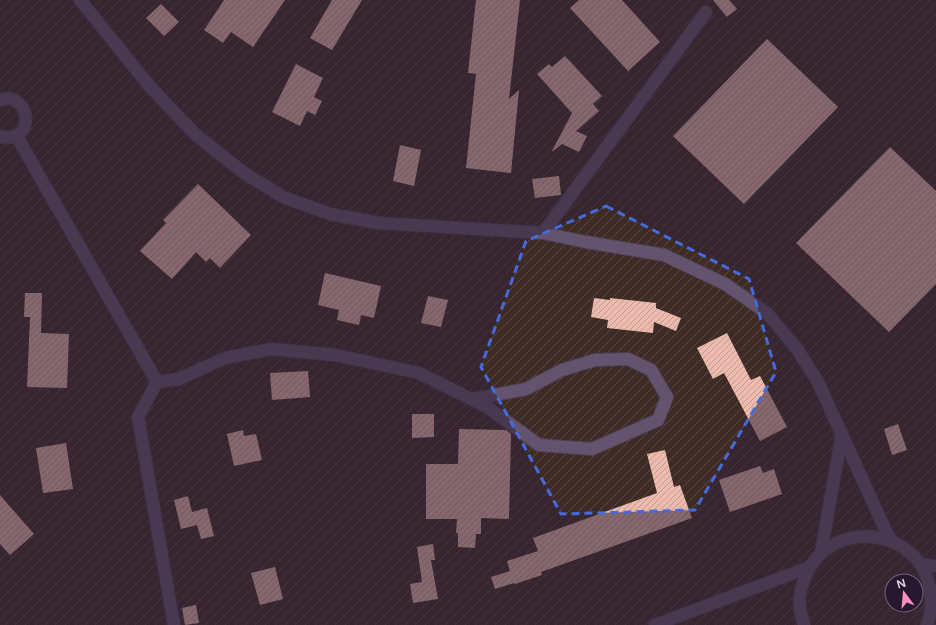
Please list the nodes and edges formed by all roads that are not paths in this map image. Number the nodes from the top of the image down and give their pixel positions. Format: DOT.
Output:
graph roads {
  1 [pos="80,0"];
  2 [pos="706,12"];
  3 [pos="0,100"];
  4 [pos="0,136"];
  5 [pos="16,136"];
  6 [pos="543,233"];
  7 [pos="157,382"];
  8 [pos="473,399"];
  9 [pos="842,433"];
  10 [pos="890,540"];
  11 [pos="821,553"];
  12 [pos="920,564"];
  13 [pos="936,566"];
  14 [pos="810,567"];
  15 [pos="174,625"];
  16 [pos="655,625"];
  17 [pos="804,625"];
  18 [pos="927,625"];
  1 -- 6 [label="street"];
  2 -- 6 [label="street"];
  3 -- 5 [label="street"];
  4 -- 5 [label="street"];
  5 -- 7 [label="street"];
  6 -- 9 [label="street"];
  7 -- 8 [label="street"];
  7 -- 15 [label="street"];
  8 -- 8 [label="street"];
  9 -- 10 [label="street"];
  9 -- 11 [label="street"];
  10 -- 11 [label="street"];
  10 -- 12 [label="street"];
  11 -- 14 [label="street"];
  12 -- 13 [label="street"];
  12 -- 18 [label="street"];
  14 -- 16 [label="street"];
  14 -- 17 [label="street"];
}
